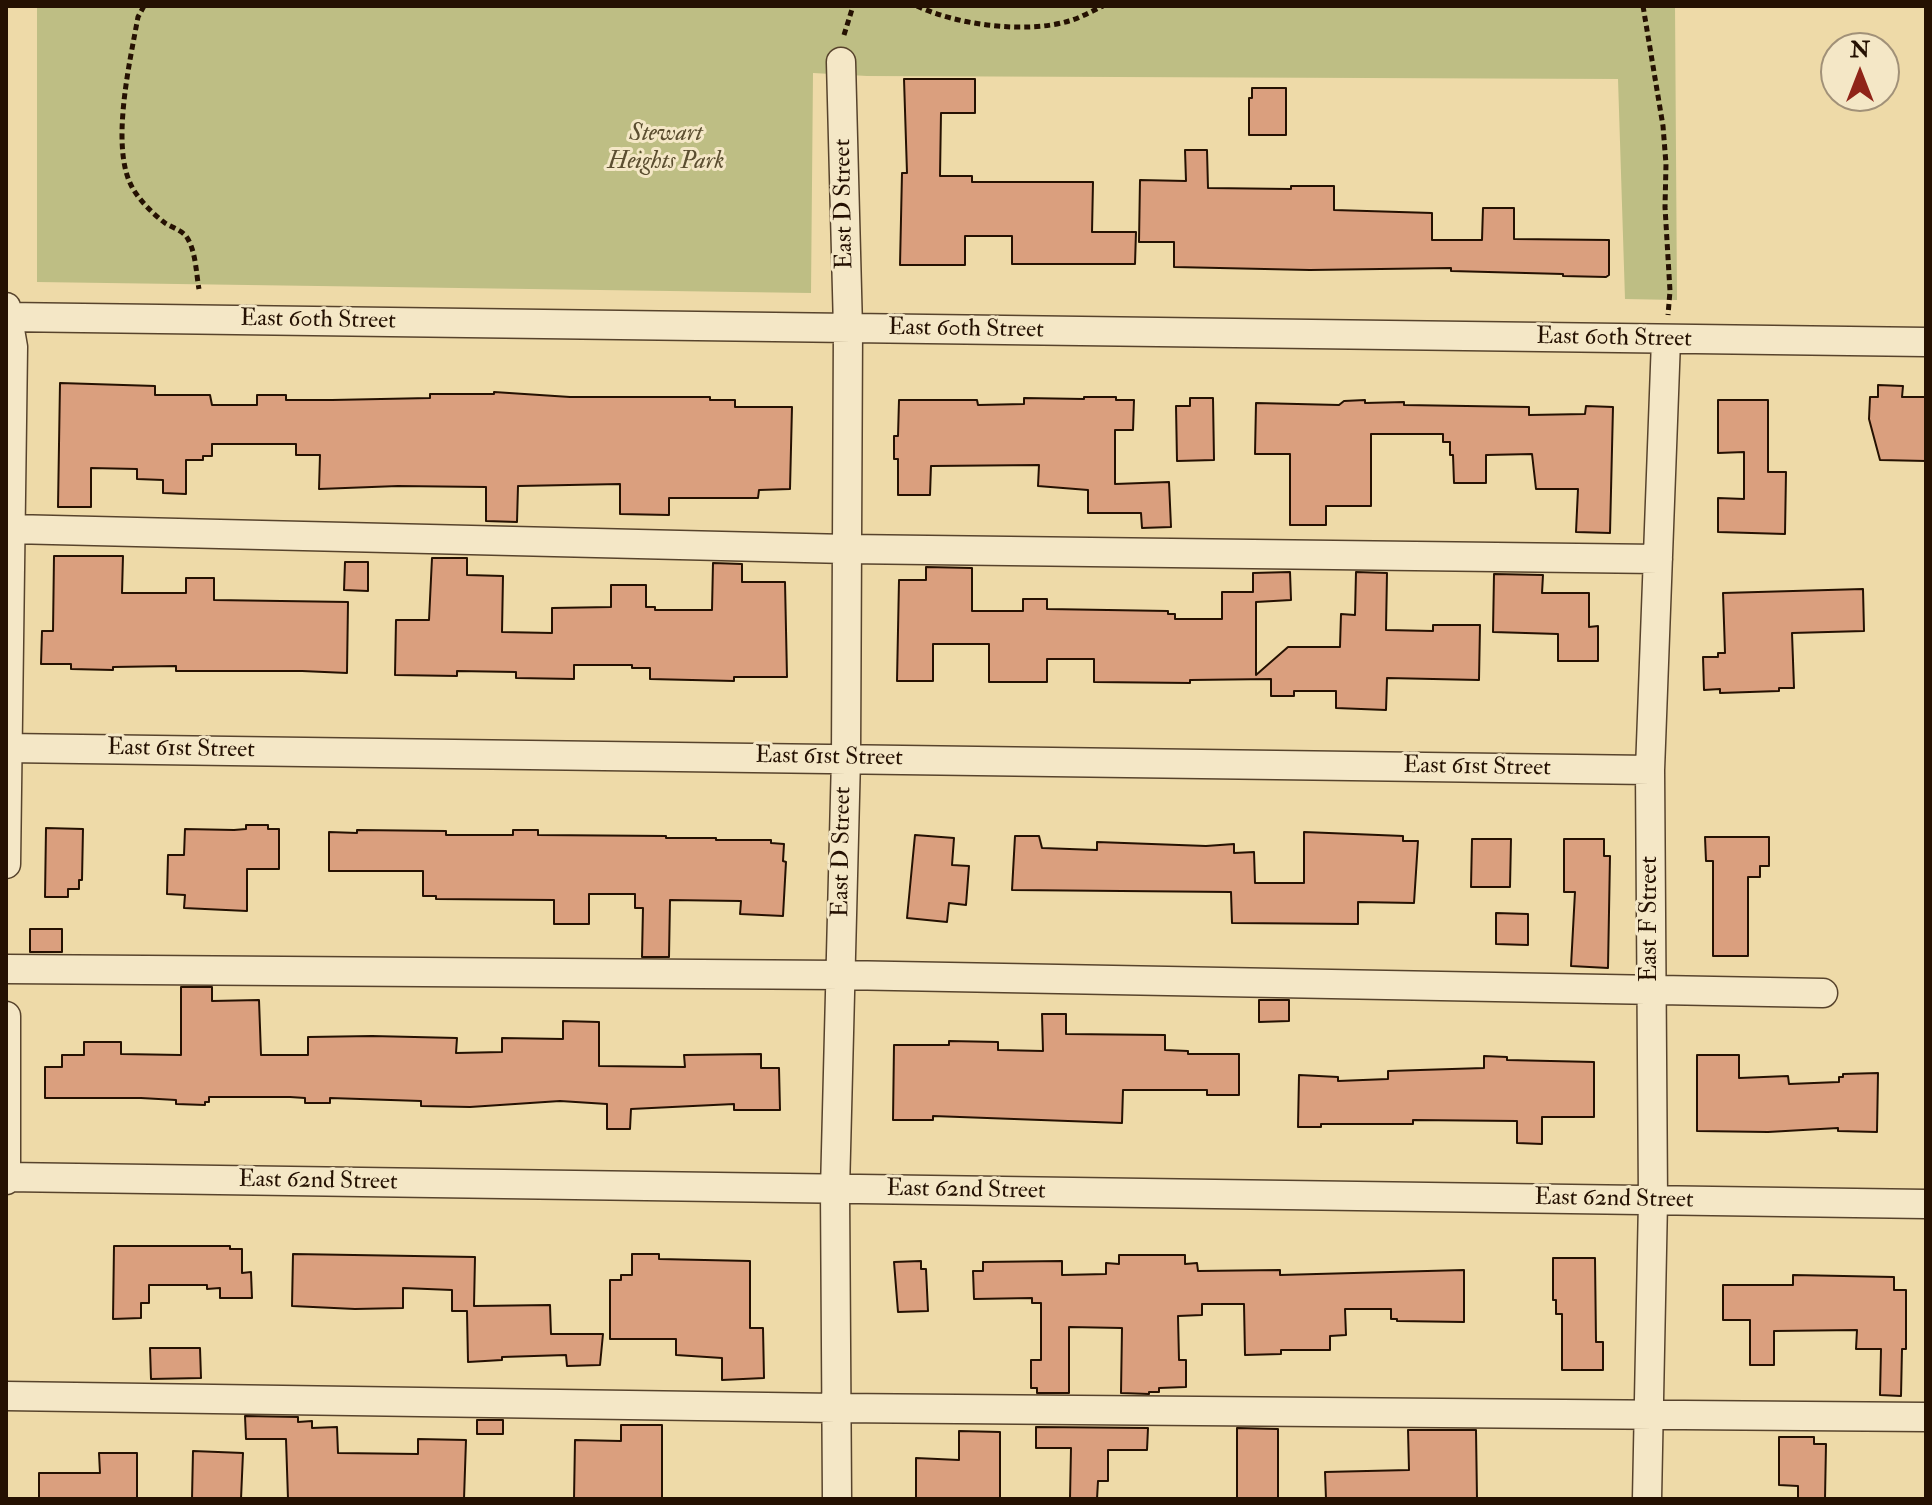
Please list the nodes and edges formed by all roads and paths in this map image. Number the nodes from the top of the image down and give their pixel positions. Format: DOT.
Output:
graph roads {
  1 [pos="144,6"];
  2 [pos="917,6"];
  3 [pos="1103,6"];
  4 [pos="1643,6"];
  5 [pos="841,62"];
  6 [pos="199,289"];
  7 [pos="6,307"];
  8 [pos="6,317"];
  9 [pos="848,329"];
  10 [pos="1666,340"];
  11 [pos="1926,342"];
  12 [pos="11,529"];
  13 [pos="847,549"];
  14 [pos="1658,559"];
  15 [pos="7,748"];
  16 [pos="846,758"];
  17 [pos="1650,770"];
  18 [pos="6,864"];
  19 [pos="6,969"];
  20 [pos="840,975"];
  21 [pos="1652,988"];
  22 [pos="1823,993"];
  23 [pos="6,1016"];
  24 [pos="6,1179"];
  25 [pos="835,1190"];
  26 [pos="1653,1200"];
  27 [pos="1926,1204"];
  28 [pos="6,1396"];
  29 [pos="836,1408"];
  30 [pos="1649,1414"];
  31 [pos="1926,1417"];
  32 [pos="837,1499"];
  33 [pos="1647,1499"];
  1 -- 6 [label="path"];
  2 -- 3 [label="path"];
  4 -- 10 [label="path"];
  5 -- 9 [label="street, East D Street"];
  7 -- 8 [label="street"];
  8 -- 9 [label="street, East 60th Street"];
  8 -- 12 [label="street"];
  9 -- 10 [label="street, East 60th Street"];
  9 -- 13 [label="street, East D Street"];
  10 -- 11 [label="street, East 60th Street"];
  10 -- 14 [label="street, East F Street"];
  12 -- 13 [label="street"];
  12 -- 15 [label="street"];
  13 -- 14 [label="street"];
  13 -- 16 [label="street, East D Street"];
  14 -- 17 [label="street, East F Street"];
  15 -- 16 [label="street, East 61st Street"];
  15 -- 18 [label="street"];
  16 -- 17 [label="street, East 61st Street"];
  16 -- 20 [label="street, East D Street"];
  17 -- 21 [label="street, East F Street"];
  19 -- 20 [label="street"];
  20 -- 21 [label="street"];
  20 -- 25 [label="street, East D Street"];
  21 -- 22 [label="street"];
  21 -- 26 [label="street, East F Street"];
  23 -- 24 [label="street"];
  24 -- 25 [label="street, East 62nd Street"];
  25 -- 26 [label="street, East 62nd Street"];
  25 -- 29 [label="street, East D Street"];
  26 -- 27 [label="street, East 62nd Street"];
  26 -- 30 [label="street, East F Street"];
  28 -- 29 [label="street"];
  29 -- 30 [label="street"];
  29 -- 32 [label="street, East D Street"];
  30 -- 31 [label="street"];
  30 -- 33 [label="street, East F Street"];
}
